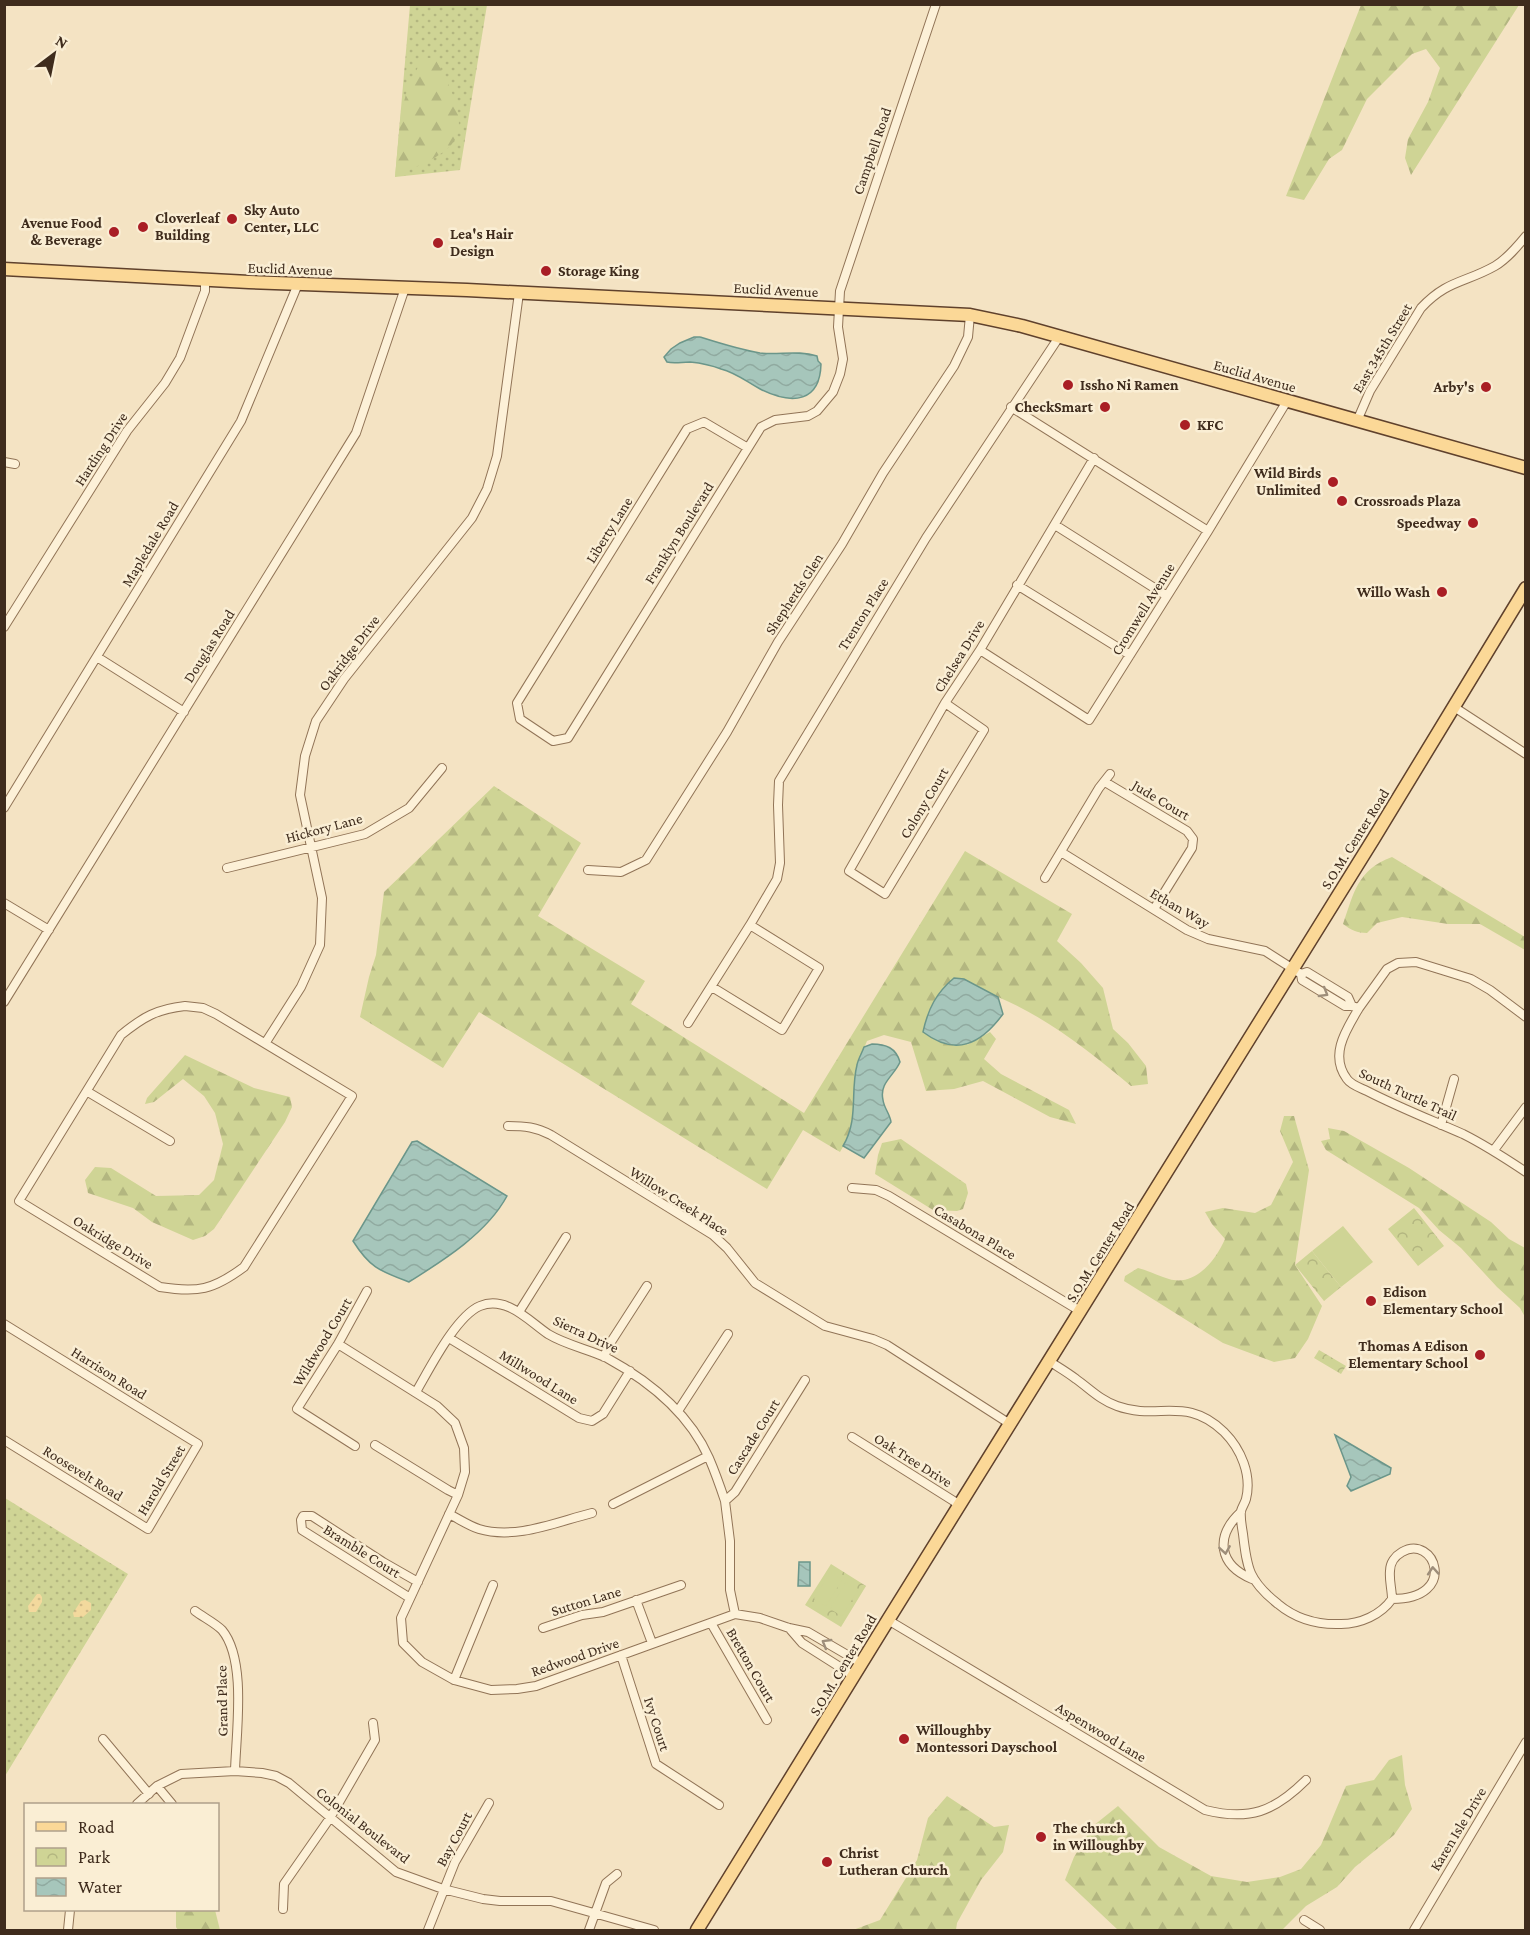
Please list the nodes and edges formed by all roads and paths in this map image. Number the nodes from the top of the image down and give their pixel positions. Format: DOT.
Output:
graph roads {
  1 [pos="936,4"];
  2 [pos="1526,236"];
  3 [pos="4,269"];
  4 [pos="205,280"];
  5 [pos="298,284"];
  6 [pos="405,288"];
  7 [pos="519,293"];
  8 [pos="838,308"];
  9 [pos="970,315"];
  10 [pos="1059,337"];
  11 [pos="1287,401"];
  12 [pos="1011,407"];
  13 [pos="1357,420"];
  14 [pos="748,448"];
  15 [pos="1094,458"];
  16 [pos="4,462"];
  17 [pos="15,465"];
  18 [pos="1526,468"];
  19 [pos="1055,525"];
  20 [pos="1208,531"];
  21 [pos="1017,585"];
  22 [pos="1526,588"];
  23 [pos="1167,596"];
  24 [pos="4,627"];
  25 [pos="980,650"];
  26 [pos="1130,655"];
  27 [pos="97,657"];
  28 [pos="945,703"];
  29 [pos="517,704"];
  30 [pos="1454,707"];
  31 [pos="184,712"];
  32 [pos="1526,754"];
  33 [pos="442,768"];
  34 [pos="1110,774"];
  35 [pos="1105,782"];
  36 [pos="4,808"];
  37 [pos="310,846"];
  38 [pos="1061,852"];
  39 [pos="227,868"];
  40 [pos="588,870"];
  41 [pos="849,871"];
  42 [pos="1045,878"];
  43 [pos="4,903"];
  44 [pos="1154,909"];
  45 [pos="750,925"];
  46 [pos="49,930"];
  47 [pos="1296,971"];
  48 [pos="712,987"];
  49 [pos="4,1002"];
  50 [pos="1356,1007"];
  51 [pos="1526,1017"];
  52 [pos="688,1023"];
  53 [pos="266,1042"];
  54 [pos="1454,1079"];
  55 [pos="88,1092"];
  56 [pos="1526,1107"];
  57 [pos="1441,1125"];
  58 [pos="508,1126"];
  59 [pos="170,1142"];
  60 [pos="1494,1150"];
  61 [pos="1526,1172"];
  62 [pos="852,1188"];
  63 [pos="566,1237"];
  64 [pos="646,1286"];
  65 [pos="367,1291"];
  66 [pos="1080,1311"];
  67 [pos="519,1312"];
  68 [pos="4,1324"];
  69 [pos="728,1334"];
  70 [pos="449,1338"];
  71 [pos="338,1344"];
  72 [pos="604,1357"];
  73 [pos="1049,1361"];
  74 [pos="630,1371"];
  75 [pos="805,1380"];
  76 [pos="416,1392"];
  77 [pos="678,1411"];
  78 [pos="1010,1424"];
  79 [pos="852,1437"];
  80 [pos="4,1440"];
  81 [pos="198,1444"];
  82 [pos="375,1445"];
  83 [pos="355,1446"];
  84 [pos="708,1456"];
  85 [pos="458,1495"];
  86 [pos="725,1500"];
  87 [pos="613,1504"];
  88 [pos="960,1505"];
  89 [pos="1241,1512"];
  90 [pos="592,1513"];
  91 [pos="450,1514"];
  92 [pos="148,1529"];
  93 [pos="1252,1579"];
  94 [pos="418,1582"];
  95 [pos="493,1585"];
  96 [pos="681,1585"];
  97 [pos="410,1598"];
  98 [pos="1392,1599"];
  99 [pos="636,1600"];
  100 [pos="195,1611"];
  101 [pos="735,1614"];
  102 [pos="888,1620"];
  103 [pos="711,1623"];
  104 [pos="543,1628"];
  105 [pos="789,1628"];
  106 [pos="652,1643"];
  107 [pos="621,1655"];
  108 [pos="861,1663"];
  109 [pos="854,1676"];
  110 [pos="454,1680"];
  111 [pos="767,1720"];
  112 [pos="373,1724"];
  113 [pos="103,1739"];
  114 [pos="1526,1742"];
  115 [pos="235,1771"];
  116 [pos="1306,1780"];
  117 [pos="157,1786"];
  118 [pos="149,1794"];
  119 [pos="138,1803"];
  120 [pos="171,1803"];
  121 [pos="489,1803"];
  122 [pos="718,1805"];
  123 [pos="330,1818"];
  124 [pos="617,1874"];
  125 [pos="443,1889"];
  126 [pos="283,1909"];
  127 [pos="70,1911"];
  128 [pos="594,1914"];
  129 [pos="1304,1920"];
  130 [pos="68,1930"];
  131 [pos="428,1930"];
  132 [pos="589,1930"];
  133 [pos="654,1930"];
  134 [pos="697,1930"];
  135 [pos="1320,1930"];
  136 [pos="1414,1930"];
  1 -- 8 [label="street, Campbell Road"];
  2 -- 13 [label="street, East 345th Street"];
  3 -- 4 [label="main road, Euclid Avenue"];
  4 -- 5 [label="main road, Euclid Avenue"];
  4 -- 24 [label="street, Harding Drive"];
  5 -- 6 [label="main road, Euclid Avenue"];
  5 -- 27 [label="street, Mapledale Road"];
  6 -- 7 [label="main road, Euclid Avenue"];
  6 -- 31 [label="street, Douglas Road"];
  7 -- 8 [label="main road, Euclid Avenue"];
  7 -- 37 [label="street, Oakridge Drive"];
  8 -- 9 [label="main road, Euclid Avenue"];
  8 -- 14 [label="street, Franklyn Boulevard"];
  9 -- 10 [label="main road, Euclid Avenue"];
  9 -- 40 [label="street, Shepherds Glen"];
  10 -- 11 [label="main road, Euclid Avenue"];
  10 -- 12 [label="street, Trenton Place"];
  11 -- 13 [label="main road, Euclid Avenue"];
  11 -- 20 [label="street, Cromwell Avenue"];
  12 -- 15 [label="street"];
  12 -- 45 [label="street, Trenton Place"];
  13 -- 18 [label="main road, Euclid Avenue"];
  14 -- 29 [label="street, Liberty Lane"];
  14 -- 29 [label="street, Franklyn Boulevard"];
  15 -- 19 [label="street, Chelsea Drive"];
  15 -- 20 [label="street"];
  16 -- 17 [label="street"];
  19 -- 21 [label="street, Chelsea Drive"];
  19 -- 23 [label="street"];
  20 -- 23 [label="street, Cromwell Avenue"];
  21 -- 25 [label="street, Chelsea Drive"];
  21 -- 26 [label="street"];
  22 -- 30 [label="main road, S.O.M. Center Road"];
  23 -- 26 [label="street, Cromwell Avenue"];
  25 -- 26 [label="street, Cromwell Avenue"];
  25 -- 28 [label="street, Chelsea Drive"];
  27 -- 31 [label="street"];
  27 -- 36 [label="street, Mapledale Road"];
  28 -- 41 [label="street, Chelsea Drive"];
  28 -- 41 [label="street, Colony Court"];
  30 -- 32 [label="street"];
  30 -- 47 [label="main road, S.O.M. Center Road"];
  31 -- 46 [label="street, Douglas Road"];
  33 -- 37 [label="street, Hickory Lane"];
  34 -- 35 [label="street"];
  35 -- 38 [label="street"];
  35 -- 44 [label="street, Jude Court"];
  37 -- 39 [label="street, Hickory Lane"];
  37 -- 53 [label="street, Oakridge Drive"];
  38 -- 42 [label="street"];
  38 -- 44 [label="street, Ethan Way"];
  43 -- 46 [label="street"];
  44 -- 47 [label="street, Ethan Way"];
  45 -- 48 [label="street, Trenton Place"];
  45 -- 48 [label="street"];
  46 -- 49 [label="street, Douglas Road"];
  47 -- 50 [label="street, Ethan Way"];
  47 -- 66 [label="main road, S.O.M. Center Road"];
  48 -- 52 [label="street, Trenton Place"];
  50 -- 51 [label="street"];
  50 -- 57 [label="street, South Turtle Trail"];
  53 -- 55 [label="street, Oakridge Drive"];
  53 -- 55 [label="street, Oakridge Drive"];
  54 -- 57 [label="street"];
  55 -- 59 [label="street"];
  56 -- 60 [label="street"];
  57 -- 60 [label="street, South Turtle Trail"];
  58 -- 78 [label="street, Willow Creek Place"];
  60 -- 61 [label="street, South Turtle Trail"];
  62 -- 66 [label="street, Casabona Place"];
  63 -- 67 [label="street"];
  64 -- 72 [label="street"];
  65 -- 71 [label="street, Wildwood Court"];
  66 -- 73 [label="main road, S.O.M. Center Road"];
  67 -- 70 [label="street, Sierra Drive"];
  67 -- 72 [label="street, Sierra Drive"];
  68 -- 81 [label="street, Harrison Road"];
  69 -- 77 [label="street"];
  70 -- 74 [label="street, Millwood Lane"];
  70 -- 76 [label="street, Sierra Drive"];
  71 -- 76 [label="street"];
  71 -- 83 [label="street, Wildwood Court"];
  72 -- 74 [label="street, Sierra Drive"];
  73 -- 78 [label="main road, S.O.M. Center Road"];
  73 -- 89 [label="street"];
  74 -- 77 [label="street, Sierra Drive"];
  75 -- 86 [label="street, Cascade Court"];
  76 -- 85 [label="street"];
  77 -- 84 [label="street, Sierra Drive"];
  78 -- 88 [label="main road, S.O.M. Center Road"];
  79 -- 88 [label="street, Oak Tree Drive"];
  80 -- 92 [label="street, Roosevelt Road"];
  81 -- 92 [label="street, Harold Street"];
  82 -- 85 [label="street"];
  84 -- 86 [label="street, Sierra Drive"];
  84 -- 87 [label="street"];
  85 -- 91 [label="street"];
  86 -- 101 [label="street"];
  88 -- 102 [label="main road, S.O.M. Center Road"];
  89 -- 93 [label="street"];
  89 -- 93 [label="street, one-way"];
  90 -- 91 [label="street"];
  91 -- 94 [label="street"];
  93 -- 98 [label="street"];
  94 -- 97 [label="street, Redwood Drive"];
  94 -- 97 [label="street, Bramble Court"];
  95 -- 110 [label="street"];
  96 -- 99 [label="street, Sutton Lane"];
  97 -- 110 [label="street, Redwood Drive"];
  98 -- 98 [label="street, one-way"];
  99 -- 104 [label="street, Sutton Lane"];
  99 -- 106 [label="street, Sutton Lane"];
  100 -- 115 [label="street, Grand Place"];
  101 -- 103 [label="street, Redwood Drive"];
  101 -- 105 [label="street"];
  102 -- 108 [label="main road, S.O.M. Center Road"];
  102 -- 116 [label="street, Aspenwood Lane"];
  103 -- 106 [label="street, Redwood Drive"];
  103 -- 111 [label="street, Bretton Court"];
  108 -- 105 [label="street, one-way"];
  105 -- 109 [label="street"];
  106 -- 107 [label="street, Redwood Drive"];
  107 -- 110 [label="street, Redwood Drive"];
  107 -- 122 [label="street, Ivy Court"];
  108 -- 109 [label="main road, S.O.M. Center Road"];
  109 -- 134 [label="main road, S.O.M. Center Road"];
  112 -- 123 [label="street"];
  113 -- 118 [label="street"];
  114 -- 136 [label="street, Karen Isle Drive"];
  115 -- 117 [label="street, Colonial Boulevard"];
  115 -- 123 [label="street, Colonial Boulevard"];
  117 -- 118 [label="street, Colonial Boulevard"];
  117 -- 120 [label="street"];
  118 -- 119 [label="street, Colonial Boulevard"];
  121 -- 125 [label="street, Bay Court"];
  123 -- 125 [label="street, Colonial Boulevard"];
  123 -- 126 [label="street"];
  124 -- 128 [label="street"];
  125 -- 128 [label="street, Colonial Boulevard"];
  125 -- 131 [label="street, Bay Court"];
  127 -- 130 [label="street"];
  128 -- 132 [label="street"];
  128 -- 133 [label="street, Colonial Boulevard"];
  129 -- 135 [label="street"];
}
